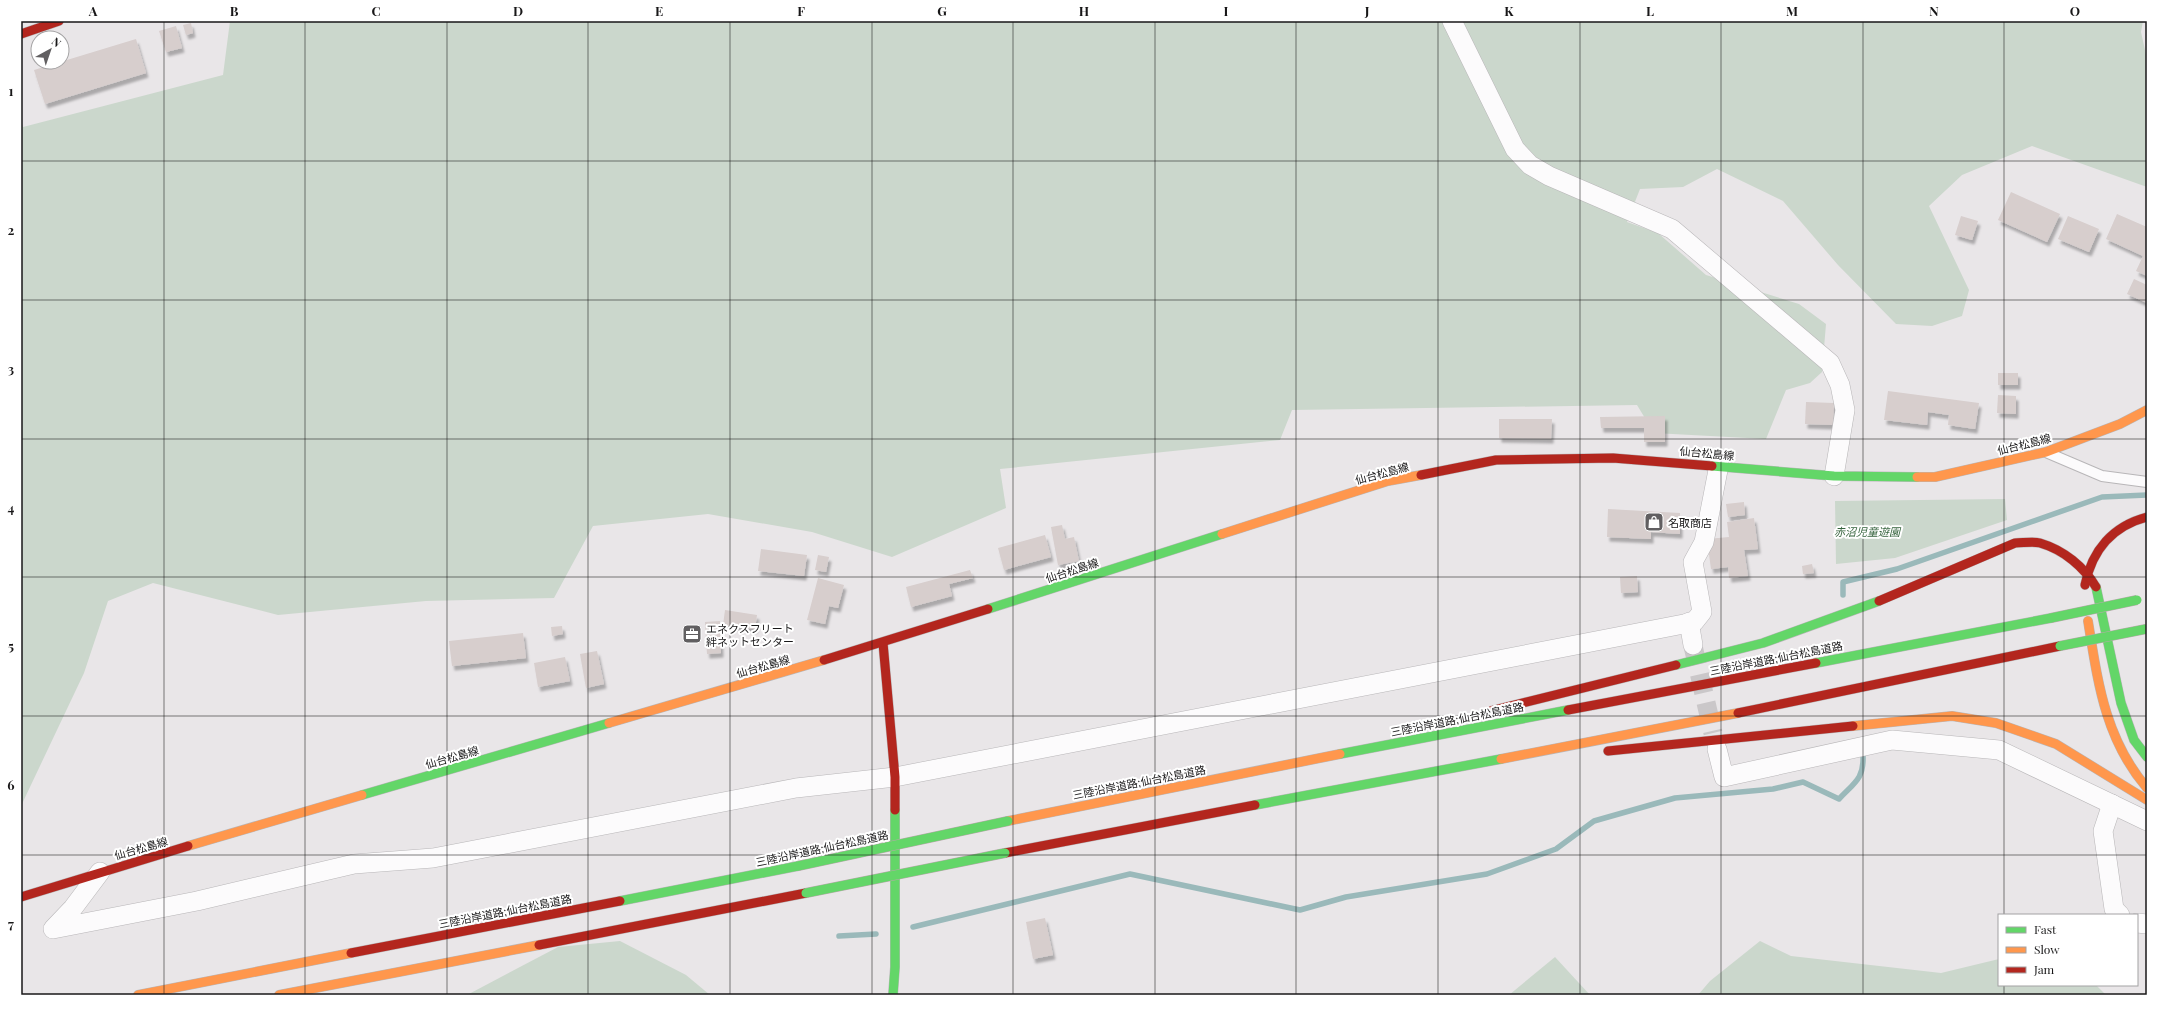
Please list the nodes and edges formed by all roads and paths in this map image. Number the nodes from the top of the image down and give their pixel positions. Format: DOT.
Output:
graph roads {
  1 [pos="59,21"];
  2 [pos="1452,21"];
  3 [pos="21,34"];
  4 [pos="2147,410"];
  5 [pos="2046,452"];
  6 [pos="1719,465"];
  7 [pos="1834,476"];
  8 [pos="2147,482"];
  9 [pos="2147,517"];
  10 [pos="2087,572"];
  11 [pos="2147,598"];
  12 [pos="1688,622"];
  13 [pos="2146,629"];
  14 [pos="884,643"];
  15 [pos="1693,645"];
  16 [pos="1483,713"];
  17 [pos="1422,728"];
  18 [pos="1717,749"];
  19 [pos="2147,757"];
  20 [pos="1484,762"];
  21 [pos="1270,767"];
  22 [pos="895,778"];
  23 [pos="2147,788"];
  24 [pos="2147,800"];
  25 [pos="2112,804"];
  26 [pos="2147,821"];
  27 [pos="100,872"];
  28 [pos="21,897"];
  29 [pos="2119,914"];
  30 [pos="138,995"];
  31 [pos="279,995"];
  32 [pos="893,995"];
  1 -- 3 [label="main road"];
  2 -- 7 [label="street"];
  4 -- 5 [label="main road, 仙台松島線"];
  5 -- 7 [label="main road, 仙台松島線"];
  5 -- 8 [label="lane"];
  6 -- 7 [label="main road, 仙台松島線"];
  6 -- 12 [label="street"];
  6 -- 14 [label="main road, 仙台松島線"];
  9 -- 10 [label="main road"];
  10 -- 16 [label="main road"];
  10 -- 19 [label="main road"];
  10 -- 23 [label="main road"];
  11 -- 21 [label="main road, 三陸沿岸道路;仙台松島道路, bridge"];
  12 -- 15 [label="street"];
  12 -- 22 [label="street"];
  13 -- 20 [label="main road, bridge"];
  14 -- 22 [label="main road"];
  14 -- 27 [label="main road, 仙台松島線"];
  17 -- 21 [label="main road"];
  18 -- 25 [label="street"];
  20 -- 24 [label="main road"];
  20 -- 31 [label="main road, bridge"];
  21 -- 30 [label="main road, 三陸沿岸道路;仙台松島道路, bridge"];
  22 -- 27 [label="street"];
  22 -- 32 [label="main road"];
  25 -- 26 [label="street"];
  25 -- 29 [label="street"];
  27 -- 28 [label="main road, 仙台松島線"];
}
